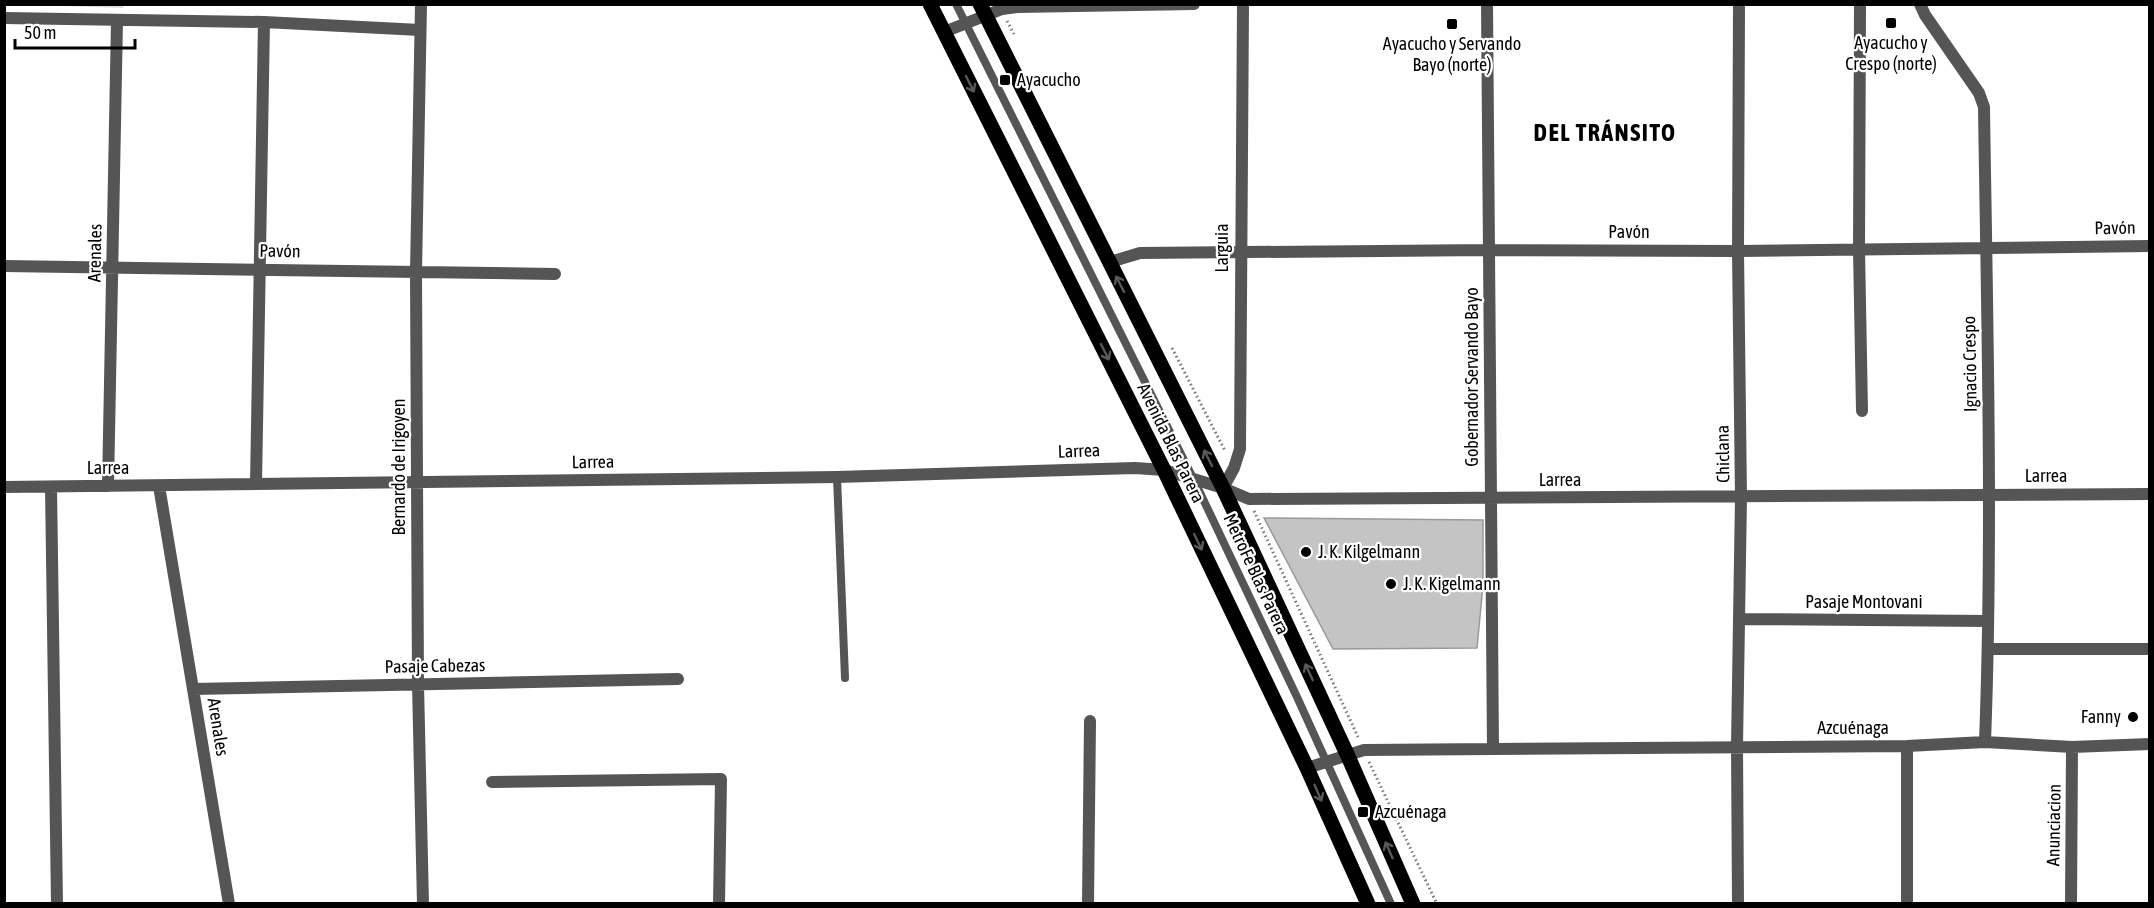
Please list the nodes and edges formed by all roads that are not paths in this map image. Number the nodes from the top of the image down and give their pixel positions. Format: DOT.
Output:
graph roads {
  1 [pos="421,4"];
  2 [pos="930,4"];
  3 [pos="956,4"];
  4 [pos="1194,4"];
  5 [pos="1243,4"];
  6 [pos="1487,4"];
  7 [pos="1739,4"];
  8 [pos="1860,4"];
  9 [pos="1920,4"];
  10 [pos="983,10"];
  11 [pos="4,18"];
  12 [pos="117,21"];
  13 [pos="264,22"];
  14 [pos="964,22"];
  15 [pos="420,30"];
  16 [pos="944,32"];
  17 [pos="2150,246"];
  18 [pos="1986,248"];
  19 [pos="1859,249"];
  20 [pos="1489,250"];
  21 [pos="1738,250"];
  22 [pos="1240,253"];
  23 [pos="1110,262"];
  24 [pos="4,266"];
  25 [pos="112,267"];
  26 [pos="261,269"];
  27 [pos="416,272"];
  28 [pos="555,274"];
  29 [pos="1862,411"];
  30 [pos="1164,470"];
  31 [pos="837,477"];
  32 [pos="1194,480"];
  33 [pos="417,482"];
  34 [pos="256,484"];
  35 [pos="51,486"];
  36 [pos="108,486"];
  37 [pos="159,486"];
  38 [pos="4,487"];
  39 [pos="1223,488"];
  40 [pos="2150,494"];
  41 [pos="1989,495"];
  42 [pos="1741,497"];
  43 [pos="1490,498"];
  44 [pos="1739,619"];
  45 [pos="1988,621"];
  46 [pos="1989,649"];
  47 [pos="2150,649"];
  48 [pos="845,678"];
  49 [pos="678,679"];
  50 [pos="418,684"];
  51 [pos="194,689"];
  52 [pos="1090,721"];
  53 [pos="1985,742"];
  54 [pos="2150,744"];
  55 [pos="1737,746"];
  56 [pos="1907,746"];
  57 [pos="2072,747"];
  58 [pos="1493,749"];
  59 [pos="1347,754"];
  60 [pos="1326,761"];
  61 [pos="1307,768"];
  62 [pos="492,782"];
  63 [pos="57,903"];
  64 [pos="229,903"];
  65 [pos="423,903"];
  66 [pos="719,903"];
  67 [pos="1088,903"];
  68 [pos="1368,903"];
  69 [pos="1391,903"];
  70 [pos="1413,903"];
  71 [pos="1738,903"];
  72 [pos="1907,903"];
  73 [pos="2071,903"];
  1 -- 15 [label="street, Bernardo de Irigoyen"];
  2 -- 16 [label="main road, Avenida Blas Parera"];
  3 -- 14 [label="lane, MetroFe Blas Parera"];
  4 -- 10 [label="street"];
  5 -- 22 [label="street, Larguia"];
  6 -- 20 [label="street, Gobernador Servando Bayo"];
  7 -- 21 [label="street, Chiclana"];
  8 -- 19 [label="street"];
  9 -- 18 [label="street, Ignacio Crespo"];
  10 -- 14 [label="street"];
  10 -- 23 [label="main road, Avenida Blas Parera"];
  11 -- 12 [label="street"];
  12 -- 13 [label="street"];
  12 -- 25 [label="street, Arenales"];
  13 -- 15 [label="street"];
  13 -- 26 [label="street"];
  14 -- 16 [label="street"];
  14 -- 32 [label="lane, MetroFe Blas Parera"];
  15 -- 27 [label="street, Bernardo de Irigoyen"];
  16 -- 30 [label="main road, Avenida Blas Parera, one-way"];
  17 -- 18 [label="street, Pavón"];
  18 -- 19 [label="street, Pavón"];
  18 -- 41 [label="street, Ignacio Crespo"];
  19 -- 21 [label="street, Pavón"];
  19 -- 29 [label="street"];
  20 -- 21 [label="street, Pavón"];
  20 -- 22 [label="street, Pavón"];
  20 -- 43 [label="street, Gobernador Servando Bayo"];
  21 -- 42 [label="street, Chiclana"];
  22 -- 23 [label="street, Pavón"];
  22 -- 39 [label="street, Larguia"];
  39 -- 23 [label="main road, Avenida Blas Parera, one-way"];
  24 -- 25 [label="street, Pavón"];
  25 -- 26 [label="street, Pavón"];
  25 -- 36 [label="street, Arenales"];
  26 -- 27 [label="street, Pavón"];
  26 -- 34 [label="street"];
  27 -- 28 [label="street, Pavón"];
  27 -- 33 [label="street, Bernardo de Irigoyen"];
  30 -- 31 [label="street, Larrea"];
  30 -- 32 [label="street, Larrea"];
  30 -- 61 [label="main road, Avenida Blas Parera, one-way"];
  31 -- 33 [label="street, Larrea"];
  31 -- 48 [label="lane"];
  32 -- 39 [label="street, Larrea"];
  32 -- 60 [label="lane, MetroFe Blas Parera"];
  33 -- 34 [label="street, Larrea"];
  33 -- 50 [label="street, Bernardo de Irigoyen"];
  34 -- 37 [label="street, Larrea"];
  35 -- 36 [label="street, Larrea"];
  35 -- 38 [label="street, Larrea"];
  35 -- 63 [label="street"];
  36 -- 37 [label="street, Larrea"];
  37 -- 51 [label="street, Arenales"];
  39 -- 43 [label="street, Larrea"];
  59 -- 39 [label="main road, Avenida Blas Parera, one-way"];
  40 -- 41 [label="street, Larrea"];
  41 -- 42 [label="street, Larrea"];
  41 -- 45 [label="street, Ignacio Crespo"];
  42 -- 43 [label="street, Larrea"];
  42 -- 44 [label="street, Chiclana"];
  43 -- 58 [label="street, Gobernador Servando Bayo"];
  44 -- 45 [label="street, Pasaje Montovani"];
  44 -- 55 [label="street, Chiclana"];
  45 -- 46 [label="street, Ignacio Crespo"];
  46 -- 47 [label="street"];
  46 -- 53 [label="street, Ignacio Crespo"];
  49 -- 50 [label="street, Pasaje Cabezas"];
  50 -- 51 [label="street, Pasaje Cabezas"];
  50 -- 65 [label="street, Bernardo de Irigoyen"];
  51 -- 64 [label="street, Arenales"];
  52 -- 67 [label="street"];
  53 -- 56 [label="street, Azcuénaga"];
  53 -- 57 [label="street, Azcuénaga"];
  54 -- 57 [label="street, Azcuénaga"];
  55 -- 56 [label="street, Azcuénaga"];
  55 -- 58 [label="street, Azcuénaga"];
  55 -- 71 [label="street, Chiclana"];
  56 -- 72 [label="street"];
  57 -- 73 [label="street, Anunciacion"];
  58 -- 59 [label="street, Azcuénaga"];
  59 -- 60 [label="street, Azcuénaga"];
  70 -- 59 [label="main road, Avenida Blas Parera, one-way"];
  60 -- 61 [label="street, Azcuénaga"];
  60 -- 69 [label="lane, MetroFe Blas Parera"];
  61 -- 68 [label="main road, Avenida Blas Parera, one-way"];
  62 -- 66 [label="street"];
}
